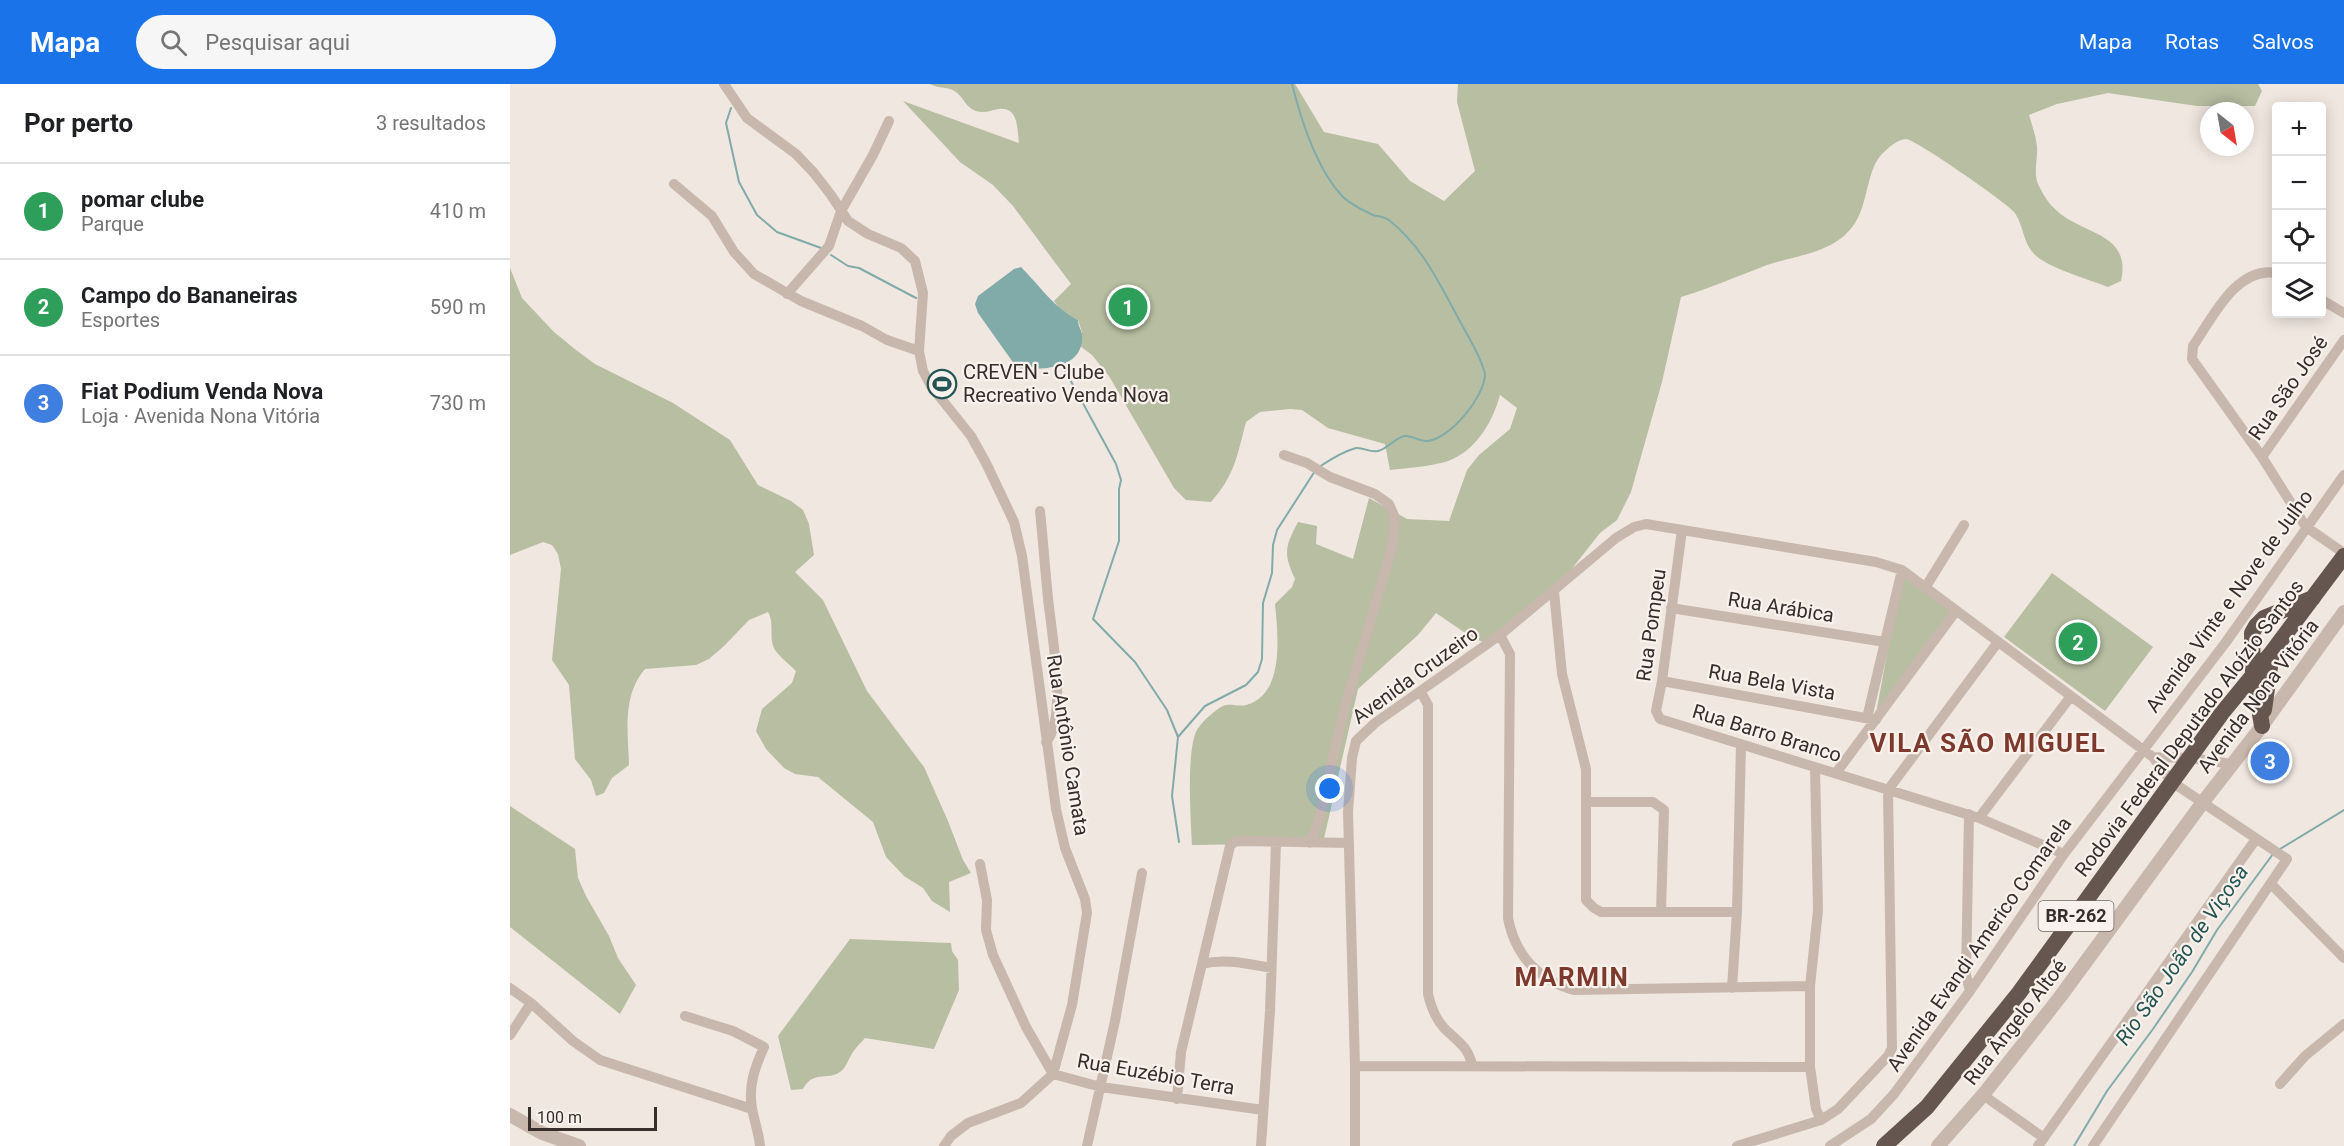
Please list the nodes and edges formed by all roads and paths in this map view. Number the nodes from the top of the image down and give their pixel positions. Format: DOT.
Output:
graph roads {
  1 [pos="724,84"];
  2 [pos="888,121"];
  3 [pos="674,184"];
  4 [pos="841,211"];
  5 [pos="2272,273"];
  6 [pos="788,294"];
  7 [pos="2326,303"];
  8 [pos="2344,314"];
  9 [pos="2344,340"];
  10 [pos="919,351"];
  11 [pos="1284,455"];
  12 [pos="2262,457"];
  13 [pos="2344,475"];
  14 [pos="1040,511"];
  15 [pos="1964,525"];
  16 [pos="2306,527"];
  17 [pos="1682,530"];
  18 [pos="2344,554"];
  19 [pos="1902,570"];
  20 [pos="1925,588"];
  21 [pos="1554,592"];
  22 [pos="2313,597"];
  23 [pos="1671,608"];
  24 [pos="1956,611"];
  25 [pos="2344,612"];
  26 [pos="1500,635"];
  27 [pos="1885,642"];
  28 [pos="1998,642"];
  29 [pos="2272,652"];
  30 [pos="2253,674"];
  31 [pos="1662,681"];
  32 [pos="1421,692"];
  33 [pos="2071,696"];
  34 [pos="1872,719"];
  35 [pos="1663,720"];
  36 [pos="2262,726"];
  37 [pos="1046,742"];
  38 [pos="1741,744"];
  39 [pos="2142,749"];
  40 [pos="2152,757"];
  41 [pos="2190,758"];
  42 [pos="2232,764"];
  43 [pos="1815,767"];
  44 [pos="1836,773"];
  45 [pos="2172,782"];
  46 [pos="1888,790"];
  47 [pos="1586,802"];
  48 [pos="2203,802"];
  49 [pos="1974,816"];
  50 [pos="2259,841"];
  51 [pos="1276,843"];
  52 [pos="1310,843"];
  53 [pos="1349,843"];
  54 [pos="2064,854"];
  55 [pos="980,864"];
  56 [pos="1142,873"];
  57 [pos="2271,884"];
  58 [pos="1661,912"];
  59 [pos="1737,912"];
  60 [pos="1205,952"];
  61 [pos="2344,958"];
  62 [pos="1213,961"];
  63 [pos="1202,964"];
  64 [pos="1271,968"];
  65 [pos="1810,986"];
  66 [pos="510,988"];
  67 [pos="1732,988"];
  68 [pos="1970,992"];
  69 [pos="531,1003"];
  70 [pos="685,1016"];
  71 [pos="2344,1024"];
  72 [pos="510,1035"];
  73 [pos="1472,1065"];
  74 [pos="1355,1066"];
  75 [pos="1810,1067"];
  76 [pos="1053,1074"];
  77 [pos="2280,1084"];
  78 [pos="1101,1087"];
  79 [pos="1983,1095"];
  80 [pos="1177,1099"];
  81 [pos="752,1109"];
  82 [pos="1263,1110"];
  83 [pos="510,1115"];
  84 [pos="1821,1120"];
  85 [pos="2041,1142"];
  86 [pos="579,1146"];
  87 [pos="760,1146"];
  88 [pos="944,1146"];
  89 [pos="1087,1146"];
  90 [pos="1261,1146"];
  91 [pos="1354,1146"];
  92 [pos="1737,1146"];
  93 [pos="1830,1146"];
  94 [pos="1884,1146"];
  95 [pos="1938,1146"];
  96 [pos="2093,1146"];
  1 -- 4 [label="street"];
  2 -- 4 [label="street"];
  3 -- 6 [label="street"];
  4 -- 6 [label="street"];
  4 -- 10 [label="street"];
  5 -- 12 [label="street"];
  6 -- 10 [label="street"];
  7 -- 8 [label="street"];
  9 -- 12 [label="street, Rua São José"];
  10 -- 37 [label="street, Rua Antônio Camata"];
  11 -- 52 [label="street"];
  12 -- 16 [label="street"];
  13 -- 16 [label="street, Avenida Vinte e Nove de Julho"];
  14 -- 37 [label="street"];
  15 -- 20 [label="street"];
  16 -- 18 [label="street"];
  16 -- 39 [label="street, Avenida Vinte e Nove de Julho"];
  17 -- 19 [label="street"];
  17 -- 21 [label="street, Avenida Cruzeiro"];
  17 -- 23 [label="street, Rua Pompeu"];
  18 -- 22 [label="highway, Rodovia Federal Deputado Aloízio Santos / BR-262"];
  19 -- 20 [label="street"];
  19 -- 27 [label="street"];
  20 -- 24 [label="street"];
  21 -- 26 [label="street, Avenida Cruzeiro"];
  21 -- 47 [label="street"];
  22 -- 29 [label="highway, Rodovia Federal Deputado Aloízio Santos / BR-262"];
  22 -- 30 [label="highway"];
  23 -- 27 [label="street, Rua Arábica"];
  23 -- 31 [label="street, Rua Pompeu"];
  24 -- 28 [label="street"];
  24 -- 34 [label="street"];
  25 -- 36 [label="street, Avenida Nona Vitória"];
  26 -- 32 [label="street, Avenida Cruzeiro"];
  26 -- 67 [label="street"];
  27 -- 34 [label="street"];
  28 -- 33 [label="street"];
  28 -- 46 [label="street"];
  29 -- 30 [label="highway, Rodovia Federal Deputado Aloízio Santos / BR-262"];
  29 -- 36 [label="highway"];
  30 -- 36 [label="highway"];
  30 -- 41 [label="highway, Rodovia Federal Deputado Aloízio Santos / BR-262"];
  31 -- 34 [label="street, Rua Bela Vista"];
  31 -- 35 [label="street, Rua Pompeu"];
  32 -- 53 [label="street, Avenida Cruzeiro"];
  32 -- 73 [label="street"];
  33 -- 39 [label="street"];
  33 -- 49 [label="street"];
  34 -- 44 [label="street"];
  35 -- 38 [label="street, Rua Barro Branco"];
  36 -- 42 [label="street, Avenida Nona Vitória"];
  37 -- 76 [label="street, Rua Antônio Camata"];
  38 -- 43 [label="street, Rua Barro Branco"];
  38 -- 59 [label="street"];
  39 -- 40 [label="street"];
  39 -- 54 [label="street, Avenida Evandi Americo Comarela"];
  40 -- 41 [label="street"];
  40 -- 45 [label="street"];
  41 -- 42 [label="street"];
  41 -- 45 [label="highway, Rodovia Federal Deputado Aloízio Santos / BR-262"];
  42 -- 48 [label="street, Avenida Nona Vitória"];
  43 -- 44 [label="street, Rua Barro Branco"];
  43 -- 65 [label="street"];
  44 -- 46 [label="street, Rua Barro Branco"];
  45 -- 48 [label="street"];
  45 -- 94 [label="highway, Rodovia Federal Deputado Aloízio Santos / BR-262"];
  46 -- 49 [label="street, Rua Barro Branco"];
  46 -- 84 [label="street"];
  47 -- 58 [label="street"];
  47 -- 58 [label="street"];
  48 -- 50 [label="street"];
  48 -- 79 [label="street, Rua Ângelo Altoé"];
  49 -- 54 [label="street, Rua Barro Branco"];
  49 -- 68 [label="street"];
  50 -- 57 [label="street"];
  50 -- 85 [label="street"];
  51 -- 52 [label="street"];
  51 -- 60 [label="street"];
  51 -- 64 [label="street"];
  52 -- 53 [label="street"];
  53 -- 74 [label="street, Avenida Cruzeiro"];
  54 -- 68 [label="street, Avenida Evandi Americo Comarela"];
  55 -- 76 [label="street, Rua Euzébio Terra"];
  56 -- 78 [label="street"];
  57 -- 61 [label="street"];
  57 -- 96 [label="street"];
  58 -- 59 [label="street"];
  59 -- 67 [label="street"];
  60 -- 62 [label="street"];
  60 -- 63 [label="street"];
  62 -- 63 [label="street"];
  62 -- 64 [label="street"];
  63 -- 80 [label="street"];
  64 -- 82 [label="street"];
  65 -- 67 [label="street"];
  65 -- 75 [label="street"];
  66 -- 69 [label="street"];
  68 -- 93 [label="street, Avenida Evandi Americo Comarela"];
  69 -- 72 [label="street"];
  69 -- 81 [label="street"];
  70 -- 81 [label="street"];
  71 -- 77 [label="street"];
  73 -- 74 [label="street"];
  73 -- 75 [label="street"];
  74 -- 91 [label="street, Avenida Cruzeiro"];
  75 -- 84 [label="street"];
  76 -- 78 [label="street, Rua Euzébio Terra"];
  76 -- 88 [label="street"];
  78 -- 80 [label="street, Rua Euzébio Terra"];
  78 -- 89 [label="street"];
  79 -- 85 [label="street"];
  79 -- 95 [label="street, Rua Ângelo Altoé"];
  80 -- 82 [label="street, Rua Euzébio Terra"];
  81 -- 87 [label="street"];
  82 -- 90 [label="street"];
  83 -- 86 [label="street"];
  84 -- 92 [label="street"];
}
